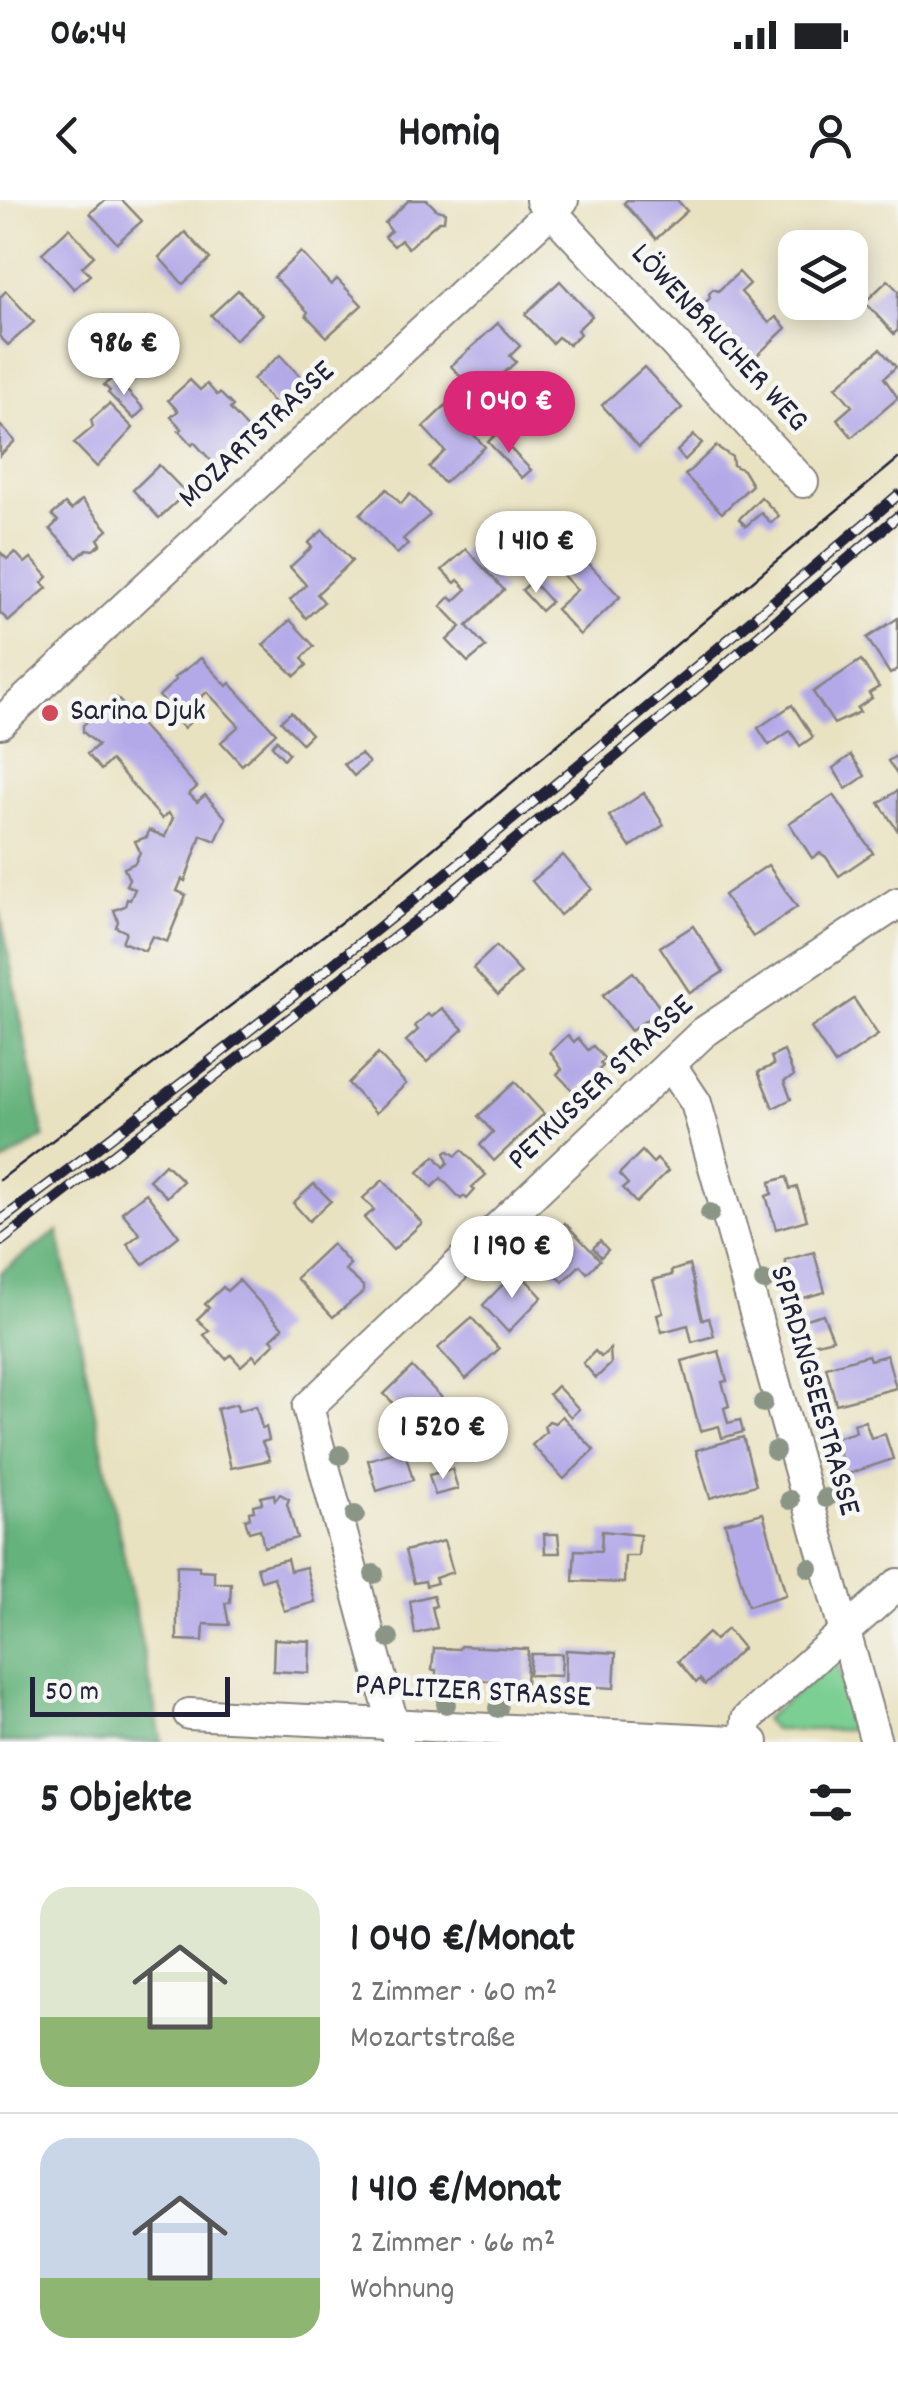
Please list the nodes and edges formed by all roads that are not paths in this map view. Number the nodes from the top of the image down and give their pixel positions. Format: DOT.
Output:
graph roads {
  1 [pos="551,204"];
  2 [pos="803,482"];
  3 [pos="0,723"];
  4 [pos="898,903"];
  5 [pos="670,1064"];
  6 [pos="898,1584"];
  7 [pos="844,1630"];
  8 [pos="189,1714"];
  9 [pos="395,1733"];
  10 [pos="745,1742"];
  11 [pos="753,1742"];
  12 [pos="876,1742"];
  1 -- 2 [label="street, LÖWENBRUCHER WEG"];
  1 -- 3 [label="street, MOZARTSTRASSE"];
  4 -- 5 [label="street, PETKUSSER STRASSE"];
  5 -- 7 [label="street, SPIRDINGSEESTRASSE"];
  5 -- 9 [label="street, PETKUSSER STRASSE"];
  6 -- 7 [label="street"];
  7 -- 10 [label="street"];
  7 -- 12 [label="street, SPIRDINGSEESTRASSE"];
  8 -- 9 [label="street, PAPLITZER STRASSE"];
  9 -- 10 [label="street, PAPLITZER STRASSE"];
  10 -- 11 [label="street, PAPLITZER STRASSE"];
}
